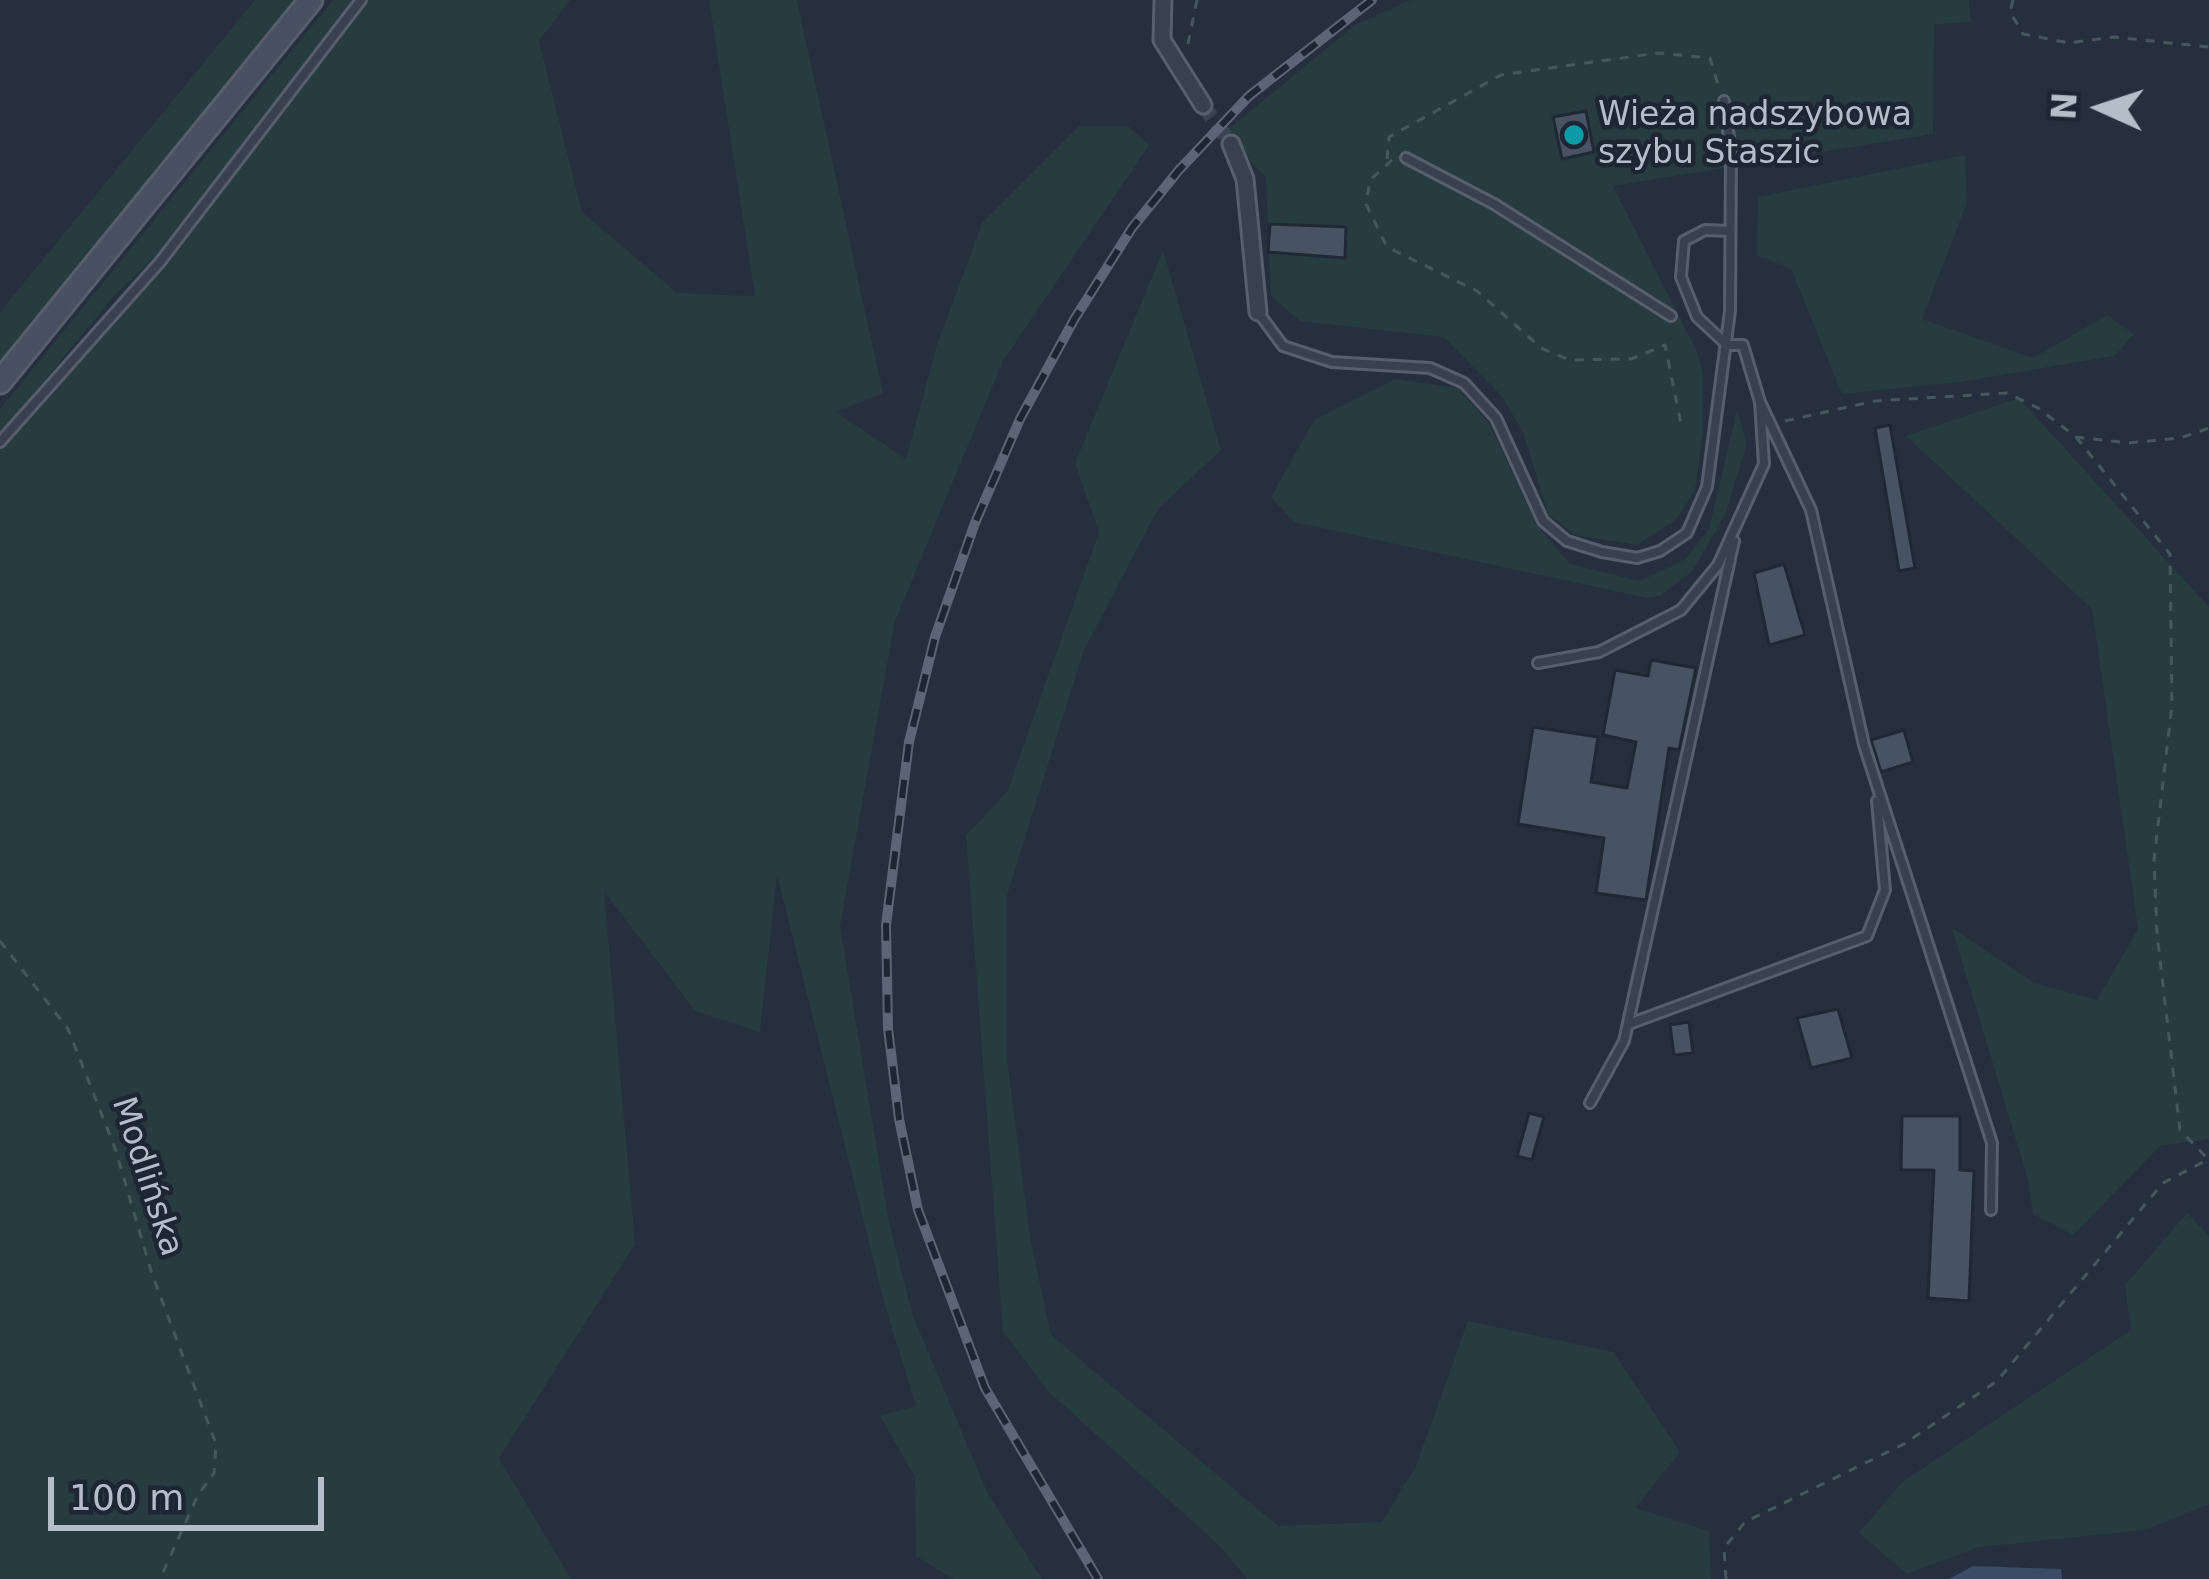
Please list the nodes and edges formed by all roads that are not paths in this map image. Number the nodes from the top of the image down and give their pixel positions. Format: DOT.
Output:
graph roads {
  1 [pos="311,0"];
  2 [pos="361,0"];
  3 [pos="1163,0"];
  4 [pos="1724,101"];
  5 [pos="1203,105"];
  6 [pos="1231,144"];
  7 [pos="1406,158"];
  8 [pos="1729,231"];
  9 [pos="1258,312"];
  10 [pos="1671,316"];
  11 [pos="1726,345"];
  12 [pos="0,382"];
  13 [pos="1760,402"];
  14 [pos="0,442"];
  15 [pos="1738,522"];
  16 [pos="1538,663"];
  17 [pos="1877,790"];
  18 [pos="1627,1024"];
  19 [pos="1590,1103"];
  20 [pos="1991,1210"];
  1 -- 12 [label="main road"];
  2 -- 14 [label="lane"];
  3 -- 5 [label="street"];
  4 -- 8 [label="lane"];
  6 -- 9 [label="street"];
  7 -- 10 [label="lane"];
  8 -- 11 [label="lane"];
  8 -- 11 [label="lane"];
  9 -- 11 [label="lane"];
  11 -- 13 [label="lane"];
  13 -- 15 [label="lane"];
  13 -- 17 [label="lane"];
  15 -- 16 [label="lane"];
  15 -- 18 [label="lane"];
  17 -- 18 [label="lane"];
  17 -- 20 [label="lane"];
  18 -- 19 [label="lane"];
}
